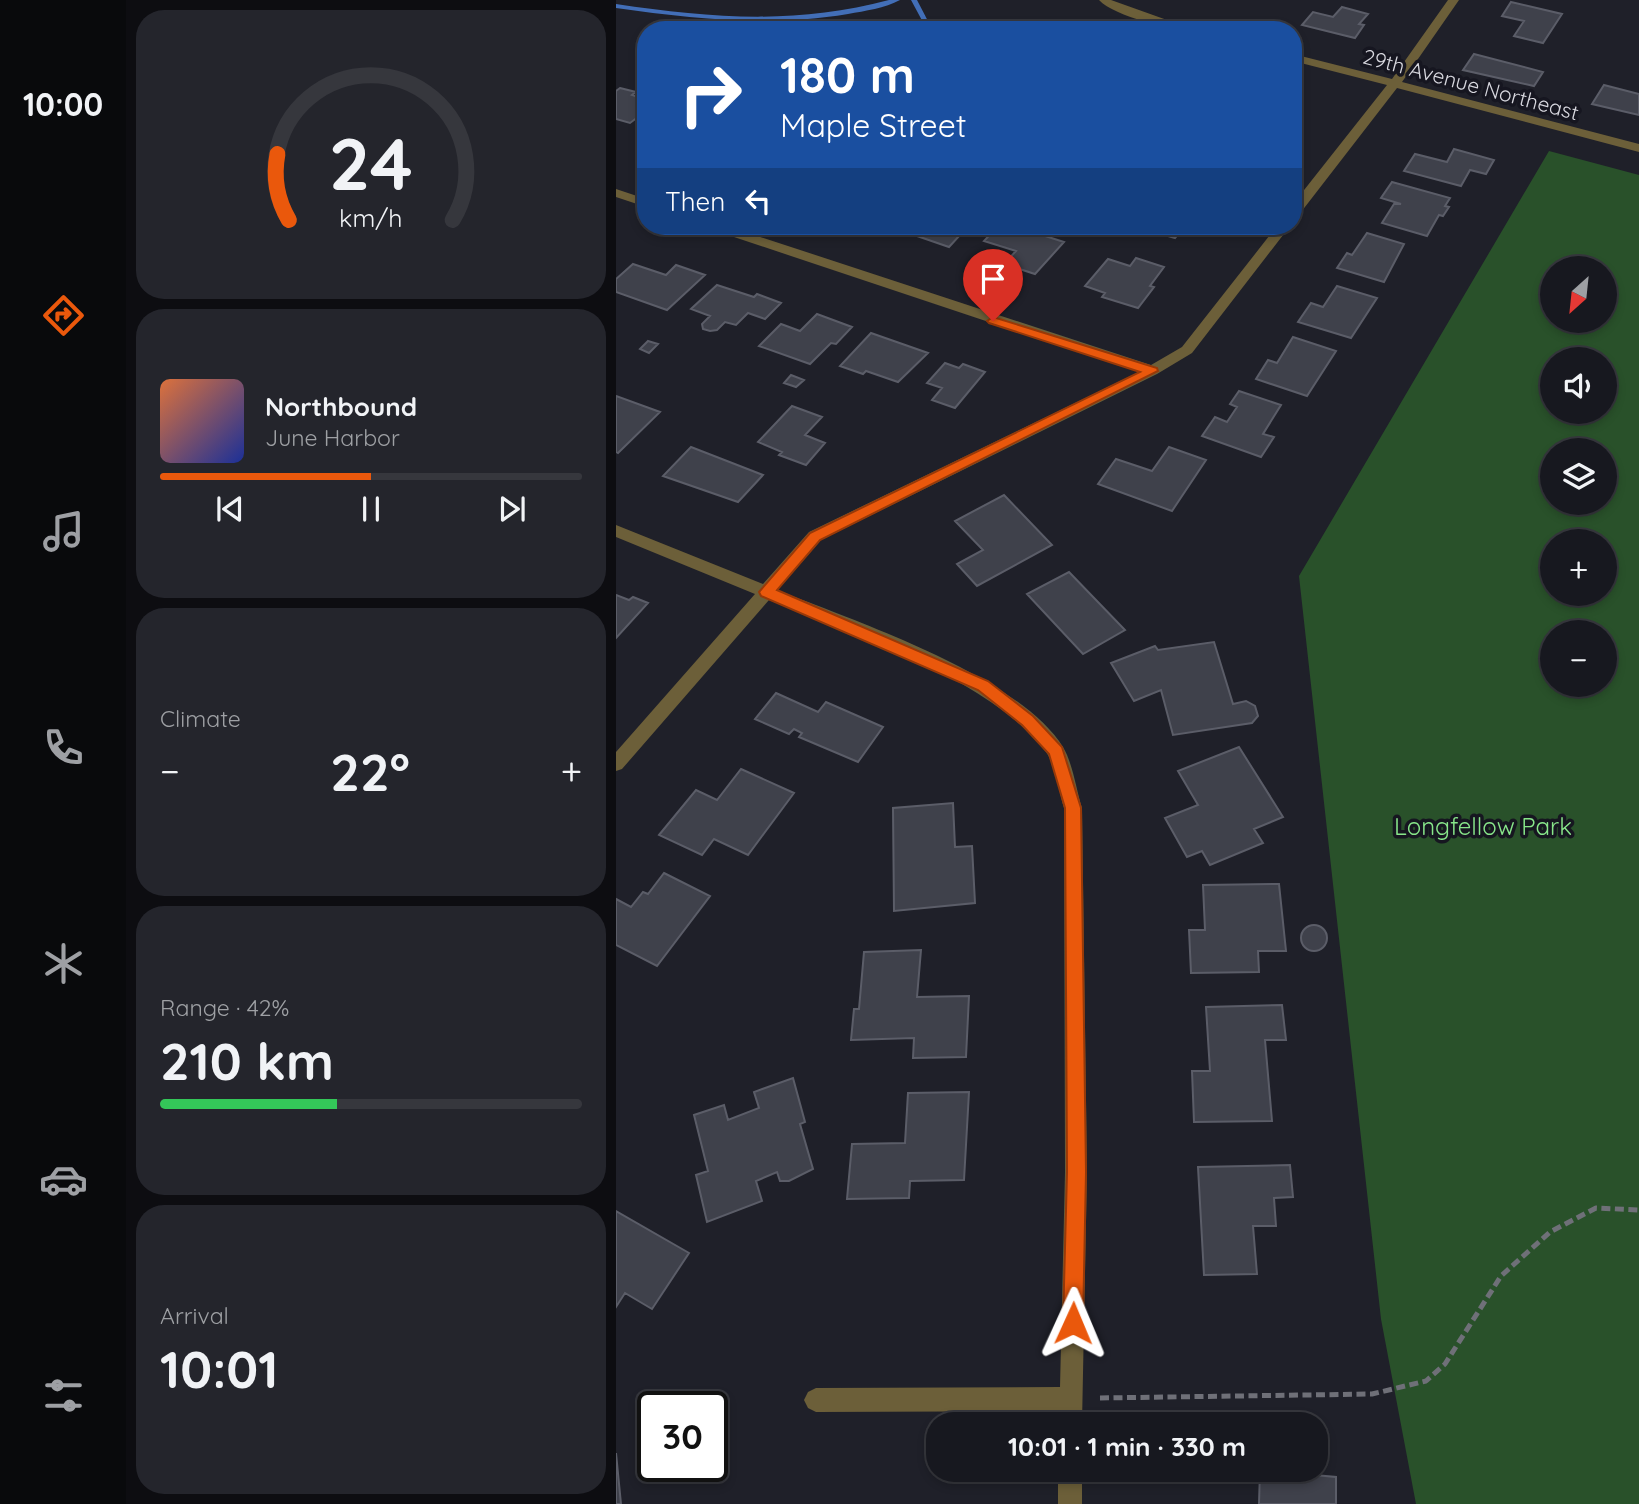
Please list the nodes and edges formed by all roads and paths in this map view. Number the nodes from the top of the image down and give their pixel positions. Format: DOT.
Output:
graph roads {
  1 [pos="1104,0"];
  2 [pos="1454,0"];
  3 [pos="1161,21"];
  4 [pos="1302,59"];
  5 [pos="1394,83"];
  6 [pos="1639,148"];
  7 [pos="616,193"];
  8 [pos="637,200"];
  9 [pos="1302,201"];
  10 [pos="742,235"];
  11 [pos="1277,235"];
  12 [pos="1152,371"];
  13 [pos="616,530"];
  14 [pos="766,592"];
  15 [pos="616,764"];
  16 [pos="1639,1210"];
  17 [pos="1071,1399"];
  18 [pos="816,1400"];
  19 [pos="1071,1412"];
  20 [pos="1070,1482"];
  21 [pos="1070,1504"];
  1 -- 3 [label="street"];
  2 -- 5 [label="street"];
  4 -- 5 [label="street, 29th Avenue Northeast"];
  5 -- 6 [label="street, 29th Avenue Northeast"];
  5 -- 9 [label="street"];
  7 -- 8 [label="street"];
  10 -- 12 [label="street"];
  11 -- 12 [label="street"];
  12 -- 14 [label="street"];
  13 -- 14 [label="street"];
  14 -- 15 [label="street"];
  14 -- 17 [label="street"];
  16 -- 17 [label="path"];
  17 -- 18 [label="street"];
  17 -- 19 [label="street"];
  20 -- 21 [label="street"];
}
